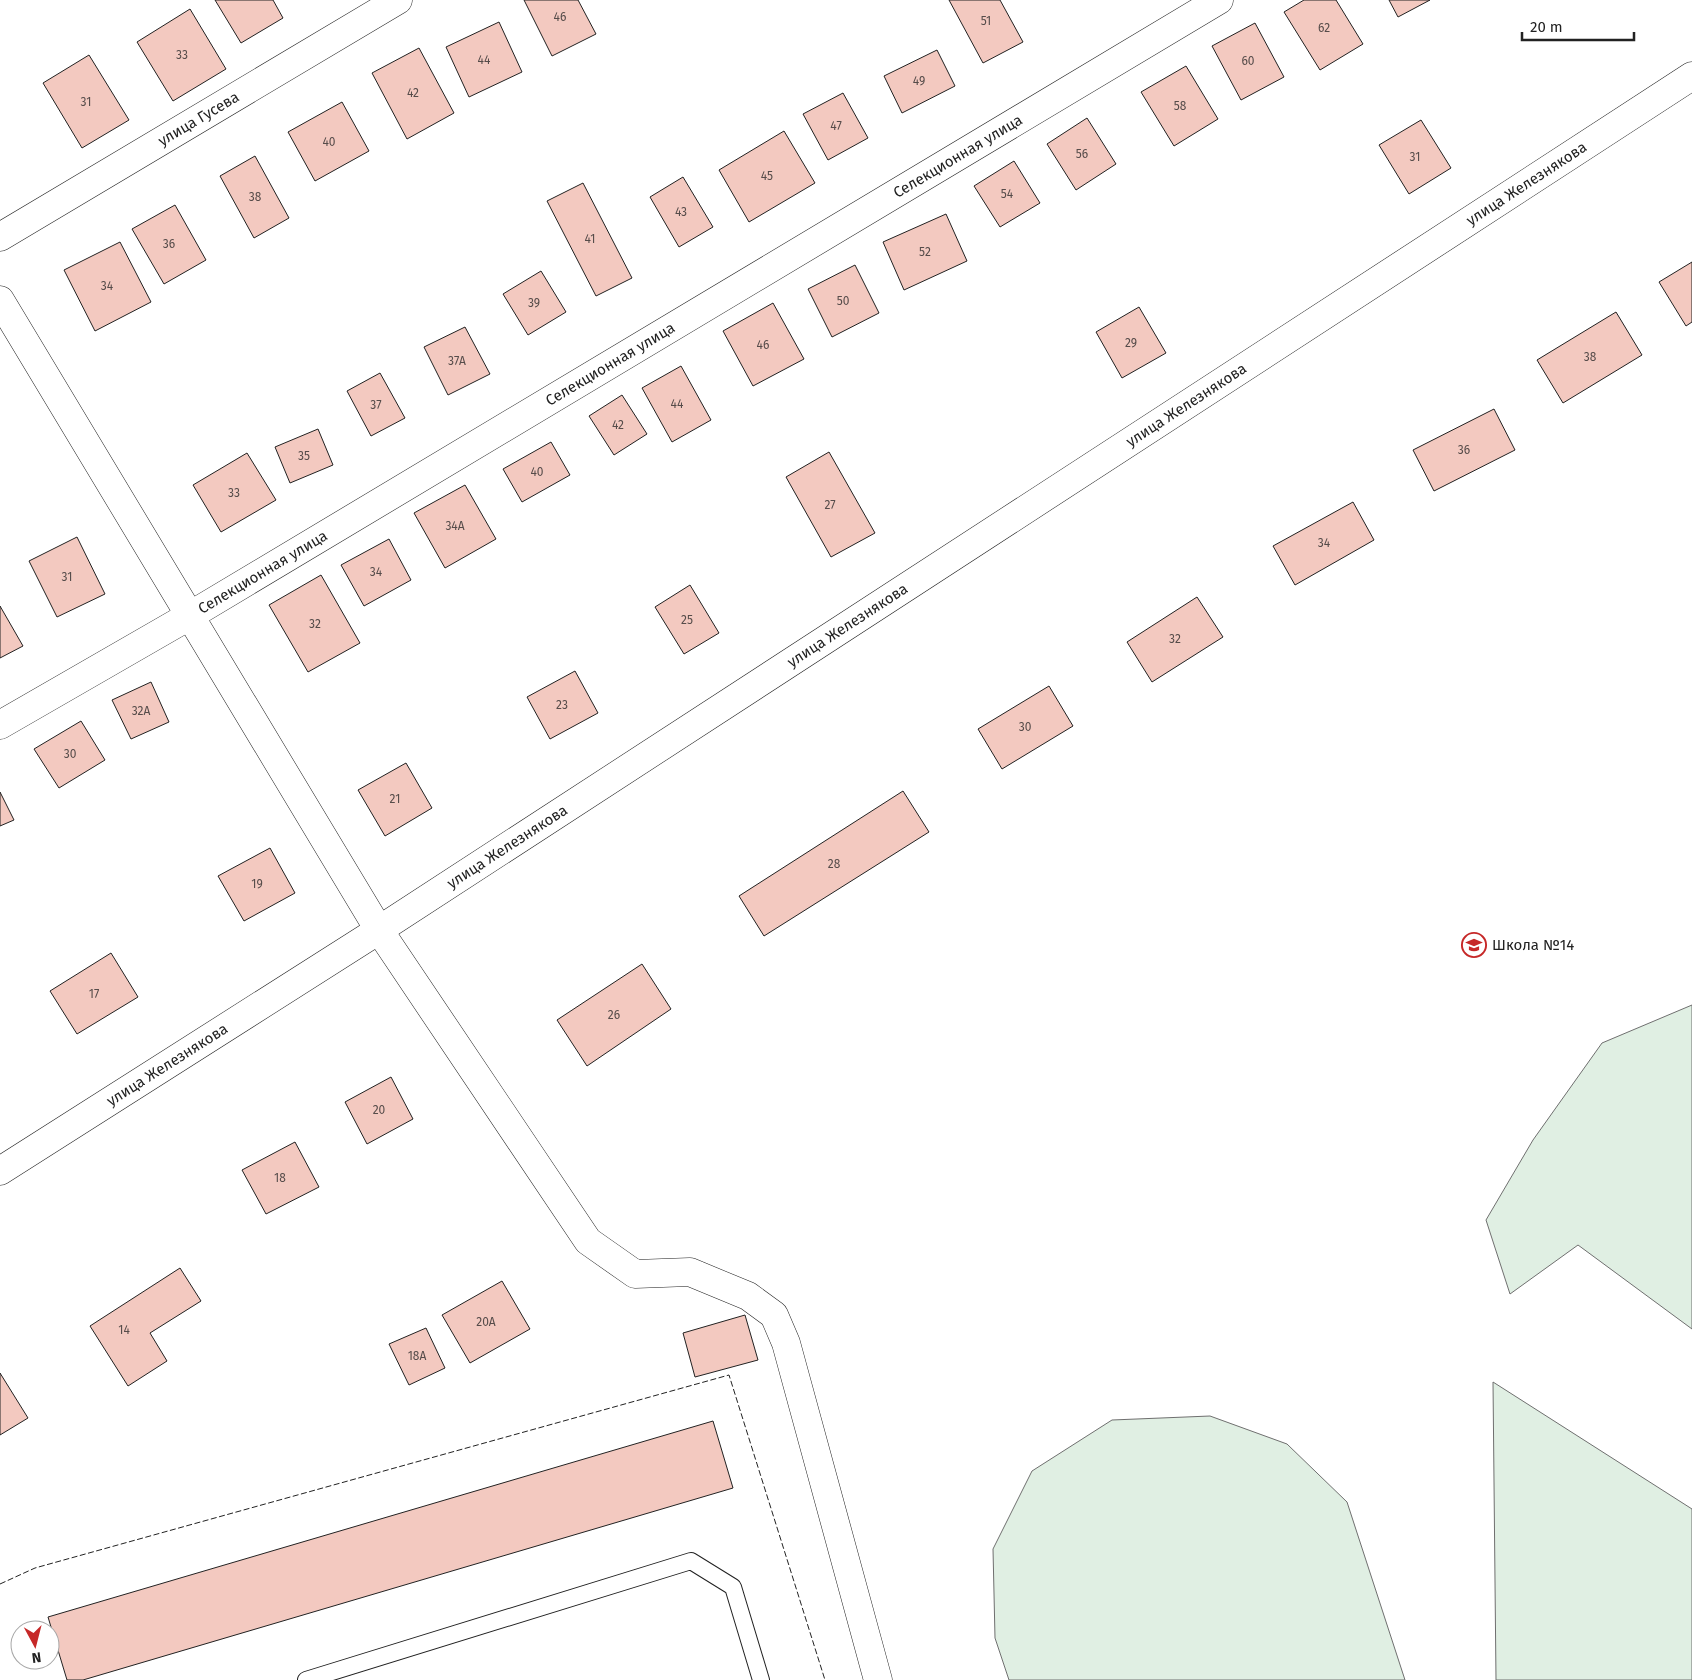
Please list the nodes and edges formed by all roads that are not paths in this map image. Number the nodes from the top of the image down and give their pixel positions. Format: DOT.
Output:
graph roads {
  1 [pos="398,0"];
  2 [pos="1219,0"];
  3 [pos="1692,76"];
  4 [pos="0,238"];
  5 [pos="0,300"];
  6 [pos="191,615"];
  7 [pos="0,725"];
  8 [pos="380,930"];
  9 [pos="0,1171"];
  10 [pos="306,1680"];
  11 [pos="761,1680"];
  12 [pos="878,1680"];
  1 -- 4 [label="street, улица Гусева"];
  2 -- 6 [label="street, Селекционная улица"];
  3 -- 8 [label="street, улица Железнякова"];
  5 -- 6 [label="street"];
  6 -- 7 [label="street, Селекционная улица"];
  6 -- 8 [label="street"];
  8 -- 9 [label="street, улица Железнякова"];
  8 -- 12 [label="street"];
  10 -- 11 [label="lane"];
}
